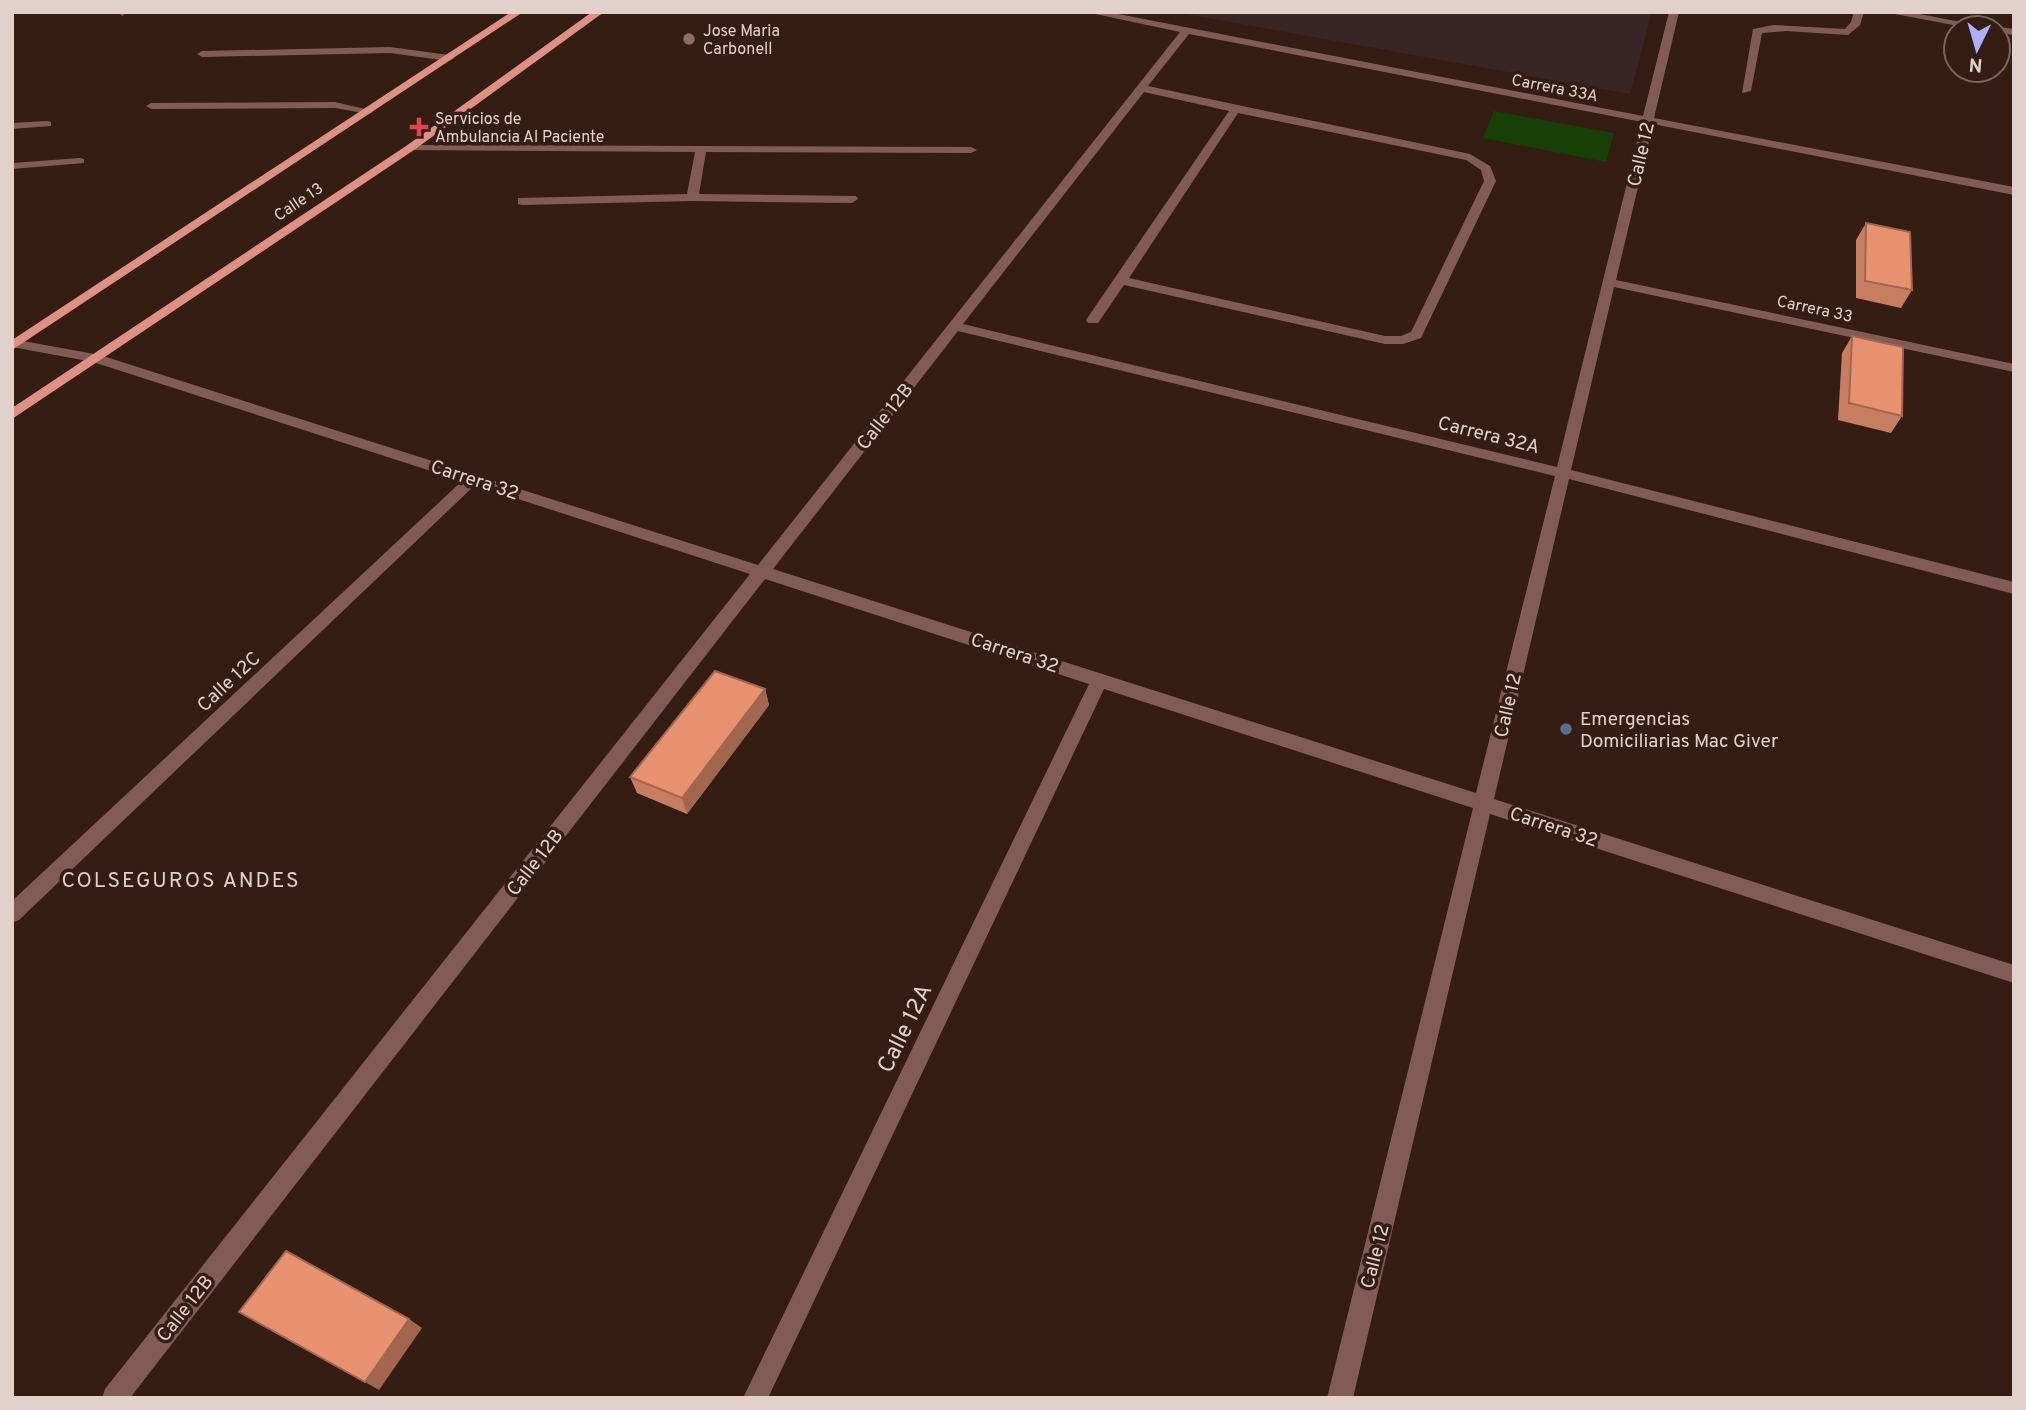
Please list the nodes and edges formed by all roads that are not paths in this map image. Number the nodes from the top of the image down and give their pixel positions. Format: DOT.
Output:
graph roads {
  1 [pos="518,12"];
  2 [pos="599,12"];
  3 [pos="1091,12"];
  4 [pos="1674,12"];
  5 [pos="1859,12"];
  6 [pos="1889,12"];
  7 [pos="1942,21"];
  8 [pos="1186,31"];
  9 [pos="202,54"];
  10 [pos="449,58"];
  11 [pos="1141,88"];
  12 [pos="1746,91"];
  13 [pos="151,106"];
  14 [pos="1236,108"];
  15 [pos="369,111"];
  16 [pos="1647,121"];
  17 [pos="47,124"];
  18 [pos="12,126"];
  19 [pos="410,148"];
  20 [pos="701,149"];
  21 [pos="971,150"];
  22 [pos="80,161"];
  23 [pos="12,166"];
  24 [pos="2014,191"];
  25 [pos="692,197"];
  26 [pos="852,199"];
  27 [pos="522,201"];
  28 [pos="1121,280"];
  29 [pos="1609,282"];
  30 [pos="1093,320"];
  31 [pos="954,326"];
  32 [pos="14,344"];
  33 [pos="95,358"];
  34 [pos="2014,368"];
  35 [pos="12,415"];
  36 [pos="1563,473"];
  37 [pos="473,479"];
  38 [pos="762,571"];
  39 [pos="2014,588"];
  40 [pos="1100,680"];
  41 [pos="1483,804"];
  42 [pos="12,914"];
  43 [pos="2014,974"];
  44 [pos="114,1398"];
  45 [pos="755,1398"];
  46 [pos="1340,1398"];
  1 -- 10 [label="main road, Calle 13"];
  2 -- 19 [label="main road, Calle 13"];
  3 -- 8 [label="street, Carrera 33A"];
  4 -- 16 [label="street, Calle 12"];
  5 -- 12 [label="street"];
  6 -- 7 [label="street"];
  8 -- 11 [label="street, Calle 12B"];
  8 -- 16 [label="street, Carrera 33A"];
  9 -- 10 [label="street"];
  10 -- 15 [label="main road, Calle 13"];
  11 -- 14 [label="street"];
  11 -- 31 [label="street, Calle 12B"];
  13 -- 15 [label="street"];
  14 -- 28 [label="street"];
  14 -- 28 [label="street"];
  15 -- 32 [label="main road, Calle 13"];
  16 -- 24 [label="street, Carrera 33A"];
  16 -- 29 [label="street, Calle 12"];
  17 -- 18 [label="street"];
  19 -- 20 [label="street"];
  19 -- 33 [label="main road, Calle 13"];
  20 -- 21 [label="street"];
  20 -- 25 [label="street"];
  22 -- 23 [label="street"];
  25 -- 26 [label="street"];
  25 -- 27 [label="street"];
  28 -- 30 [label="street"];
  29 -- 34 [label="street, Carrera 33"];
  29 -- 36 [label="street, Calle 12"];
  31 -- 36 [label="street, Carrera 32A"];
  31 -- 38 [label="street, Calle 12B"];
  32 -- 33 [label="street, Carrera 32"];
  33 -- 35 [label="main road, Calle 13"];
  33 -- 37 [label="street, Carrera 32"];
  36 -- 39 [label="street, Carrera 32A"];
  36 -- 41 [label="street, Calle 12"];
  37 -- 38 [label="street, Carrera 32"];
  37 -- 42 [label="street, Calle 12C"];
  38 -- 40 [label="street, Carrera 32"];
  38 -- 44 [label="street, Calle 12B"];
  40 -- 41 [label="street, Carrera 32"];
  40 -- 45 [label="street, Calle 12A"];
  41 -- 43 [label="street, Carrera 32"];
  41 -- 46 [label="street, Calle 12"];
}
